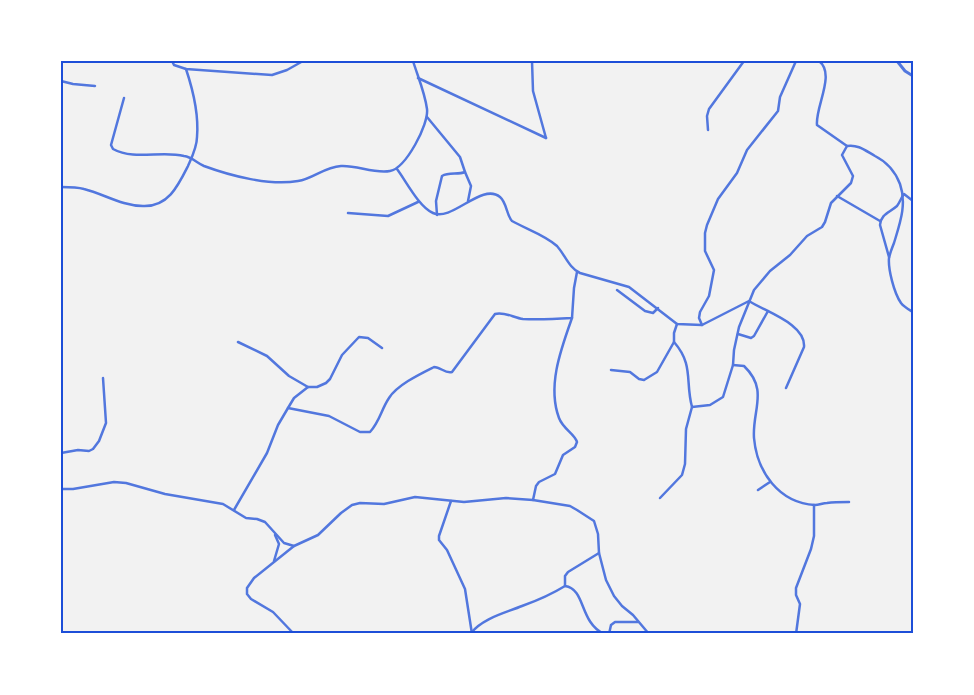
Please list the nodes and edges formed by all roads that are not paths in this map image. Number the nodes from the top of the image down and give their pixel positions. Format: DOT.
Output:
graph roads {
  1 [pos="172,61"];
  2 [pos="303,61"];
  3 [pos="413,61"];
  4 [pos="532,61"];
  5 [pos="744,61"];
  6 [pos="796,61"];
  7 [pos="819,61"];
  8 [pos="897,61"];
  9 [pos="186,69"];
  10 [pos="913,76"];
  11 [pos="418,78"];
  12 [pos="61,81"];
  13 [pos="96,86"];
  14 [pos="124,98"];
  15 [pos="427,116"];
  16 [pos="708,130"];
  17 [pos="847,146"];
  18 [pos="192,158"];
  19 [pos="397,169"];
  20 [pos="465,172"];
  21 [pos="61,187"];
  22 [pos="904,194"];
  23 [pos="837,196"];
  24 [pos="912,201"];
  25 [pos="418,202"];
  26 [pos="468,202"];
  27 [pos="348,213"];
  28 [pos="437,215"];
  29 [pos="880,221"];
  30 [pos="889,258"];
  31 [pos="577,272"];
  32 [pos="617,290"];
  33 [pos="749,301"];
  34 [pos="658,308"];
  35 [pos="768,311"];
  36 [pos="913,312"];
  37 [pos="572,318"];
  38 [pos="677,324"];
  39 [pos="702,325"];
  40 [pos="737,334"];
  41 [pos="238,342"];
  42 [pos="674,342"];
  43 [pos="382,348"];
  44 [pos="733,366"];
  45 [pos="611,370"];
  46 [pos="103,378"];
  47 [pos="308,386"];
  48 [pos="786,388"];
  49 [pos="692,407"];
  50 [pos="288,408"];
  51 [pos="61,452"];
  52 [pos="770,482"];
  53 [pos="61,489"];
  54 [pos="758,490"];
  55 [pos="660,498"];
  56 [pos="533,500"];
  57 [pos="451,501"];
  58 [pos="850,502"];
  59 [pos="814,504"];
  60 [pos="234,510"];
  61 [pos="273,532"];
  62 [pos="294,546"];
  63 [pos="598,553"];
  64 [pos="274,560"];
  65 [pos="564,586"];
  66 [pos="638,622"];
  67 [pos="472,633"];
  68 [pos="294,634"];
  69 [pos="604,634"];
  70 [pos="609,634"];
  71 [pos="650,634"];
  72 [pos="796,634"];
  1 -- 9 [label="street"];
  2 -- 9 [label="street"];
  3 -- 11 [label="street"];
  4 -- 11 [label="street"];
  5 -- 16 [label="street"];
  6 -- 39 [label="street"];
  7 -- 17 [label="street"];
  8 -- 10 [label="street"];
  9 -- 18 [label="street"];
  11 -- 15 [label="street"];
  12 -- 13 [label="street"];
  14 -- 18 [label="street"];
  15 -- 19 [label="street"];
  15 -- 20 [label="street"];
  17 -- 22 [label="street"];
  17 -- 23 [label="street"];
  18 -- 19 [label="street"];
  18 -- 21 [label="street"];
  19 -- 25 [label="street"];
  20 -- 26 [label="street"];
  20 -- 28 [label="street"];
  22 -- 24 [label="street"];
  22 -- 29 [label="street"];
  22 -- 30 [label="street"];
  23 -- 29 [label="street"];
  23 -- 33 [label="street"];
  25 -- 27 [label="street"];
  25 -- 28 [label="street"];
  26 -- 28 [label="street"];
  26 -- 31 [label="street"];
  29 -- 30 [label="street"];
  30 -- 36 [label="street"];
  31 -- 34 [label="street"];
  31 -- 37 [label="street"];
  32 -- 34 [label="street"];
  33 -- 35 [label="street"];
  33 -- 39 [label="street"];
  33 -- 40 [label="street"];
  34 -- 38 [label="street"];
  35 -- 40 [label="street"];
  35 -- 48 [label="street"];
  37 -- 50 [label="street"];
  37 -- 56 [label="street"];
  38 -- 39 [label="street"];
  38 -- 42 [label="street"];
  40 -- 44 [label="street"];
  41 -- 47 [label="street"];
  42 -- 45 [label="street"];
  42 -- 49 [label="street"];
  43 -- 47 [label="street"];
  44 -- 49 [label="street"];
  44 -- 52 [label="street"];
  46 -- 51 [label="street"];
  47 -- 50 [label="street"];
  49 -- 55 [label="street"];
  50 -- 60 [label="street"];
  52 -- 54 [label="street"];
  52 -- 59 [label="street"];
  53 -- 60 [label="street"];
  56 -- 57 [label="street"];
  56 -- 63 [label="street"];
  57 -- 62 [label="street"];
  57 -- 67 [label="street"];
  58 -- 59 [label="street"];
  59 -- 72 [label="street"];
  60 -- 61 [label="street"];
  61 -- 62 [label="street"];
  61 -- 64 [label="street"];
  62 -- 64 [label="street"];
  63 -- 65 [label="street"];
  63 -- 66 [label="street"];
  64 -- 68 [label="street"];
  65 -- 67 [label="street"];
  65 -- 69 [label="street"];
  66 -- 70 [label="street"];
  66 -- 71 [label="street"];
}
